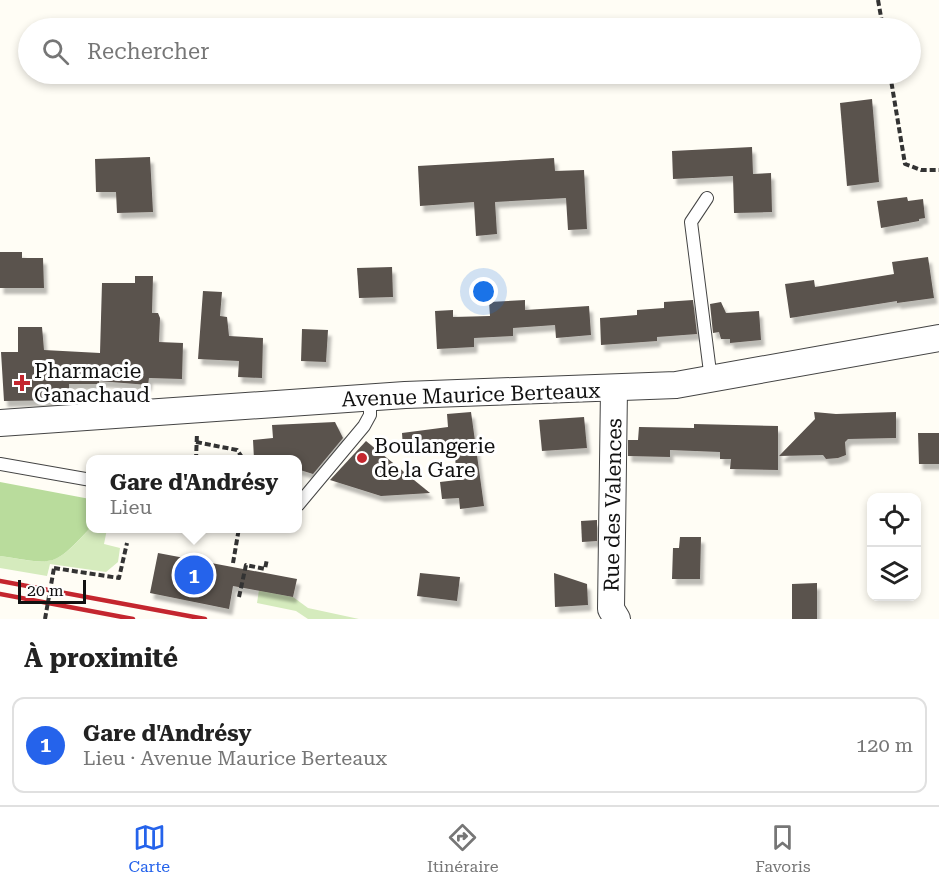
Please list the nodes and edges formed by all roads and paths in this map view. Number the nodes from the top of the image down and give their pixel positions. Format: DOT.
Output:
graph roads {
  1 [pos="878,0"];
  2 [pos="881,18"];
  3 [pos="892,84"];
  4 [pos="939,170"];
  5 [pos="707,198"];
  6 [pos="939,338"];
  7 [pos="711,380"];
  8 [pos="614,389"];
  9 [pos="370,398"];
  10 [pos="0,423"];
  11 [pos="196,442"];
  12 [pos="241,455"];
  13 [pos="0,464"];
  14 [pos="86,479"];
  15 [pos="302,499"];
  16 [pos="238,533"];
  17 [pos="127,543"];
  18 [pos="267,559"];
  19 [pos="233,563"];
  20 [pos="240,597"];
  21 [pos="45,619"];
  22 [pos="617,619"];
  1 -- 2 [label="path"];
  3 -- 4 [label="path"];
  5 -- 7 [label="lane"];
  6 -- 7 [label="street, Avenue Maurice Berteaux"];
  7 -- 8 [label="street, Avenue Maurice Berteaux"];
  8 -- 9 [label="street, Avenue Maurice Berteaux"];
  8 -- 22 [label="street, Rue des Valences"];
  9 -- 10 [label="street, Avenue Maurice Berteaux"];
  9 -- 15 [label="lane"];
  11 -- 12 [label="path"];
  13 -- 14 [label="lane"];
  16 -- 19 [label="path"];
  17 -- 21 [label="path, bridge"];
  18 -- 20 [label="path"];
}
